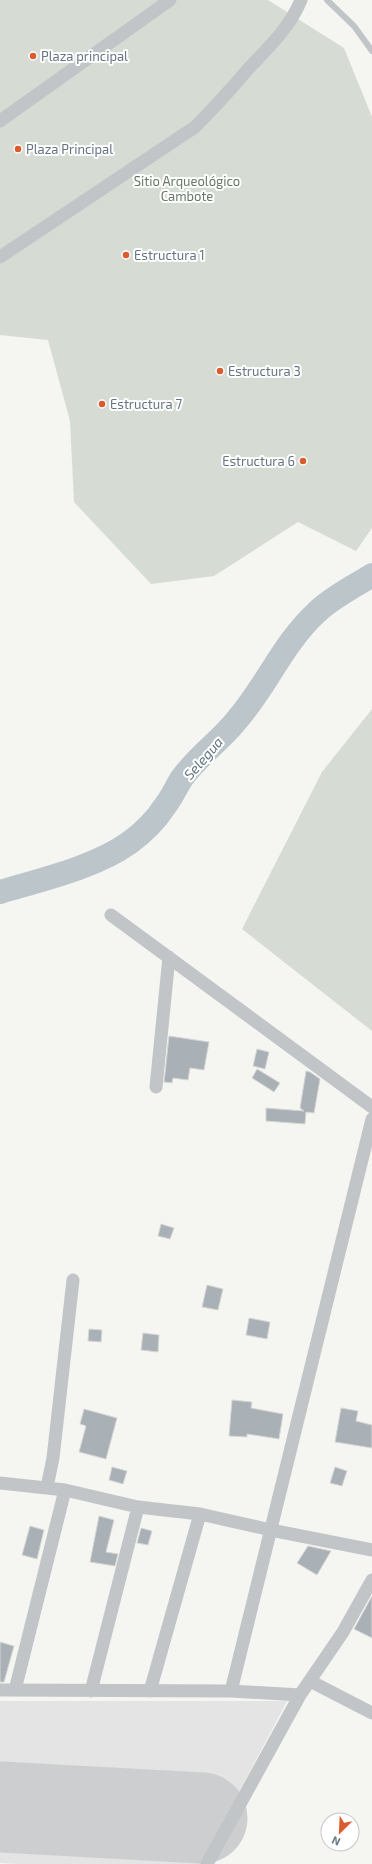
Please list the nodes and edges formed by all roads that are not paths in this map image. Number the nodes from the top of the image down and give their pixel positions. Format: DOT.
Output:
graph roads {
  1 [pos="170,0"];
  2 [pos="301,0"];
  3 [pos="327,0"];
  4 [pos="372,51"];
  5 [pos="0,121"];
  6 [pos="0,257"];
  7 [pos="111,915"];
  8 [pos="169,958"];
  9 [pos="156,1087"];
  10 [pos="372,1107"];
  11 [pos="372,1119"];
  12 [pos="73,1280"];
  13 [pos="0,1483"];
  14 [pos="47,1487"];
  15 [pos="65,1490"];
  16 [pos="138,1507"];
  17 [pos="200,1514"];
  18 [pos="271,1530"];
  19 [pos="372,1550"];
  20 [pos="372,1580"];
  21 [pos="310,1681"];
  22 [pos="0,1690"];
  23 [pos="15,1690"];
  24 [pos="91,1691"];
  25 [pos="150,1691"];
  26 [pos="231,1691"];
  27 [pos="300,1694"];
  28 [pos="372,1714"];
  29 [pos="207,1864"];
  1 -- 5 [label="street"];
  2 -- 6 [label="street"];
  3 -- 4 [label="lane"];
  7 -- 8 [label="street"];
  8 -- 9 [label="street"];
  8 -- 10 [label="street"];
  11 -- 18 [label="street"];
  12 -- 14 [label="street"];
  13 -- 14 [label="street"];
  14 -- 15 [label="street"];
  15 -- 16 [label="street"];
  15 -- 23 [label="street"];
  16 -- 17 [label="street"];
  16 -- 24 [label="street"];
  17 -- 18 [label="street"];
  17 -- 25 [label="street"];
  18 -- 19 [label="street"];
  18 -- 26 [label="street"];
  20 -- 21 [label="street"];
  21 -- 27 [label="street"];
  21 -- 28 [label="street"];
  22 -- 23 [label="street"];
  23 -- 24 [label="street"];
  24 -- 25 [label="street"];
  25 -- 26 [label="street"];
  26 -- 27 [label="street"];
  27 -- 29 [label="street"];
}
